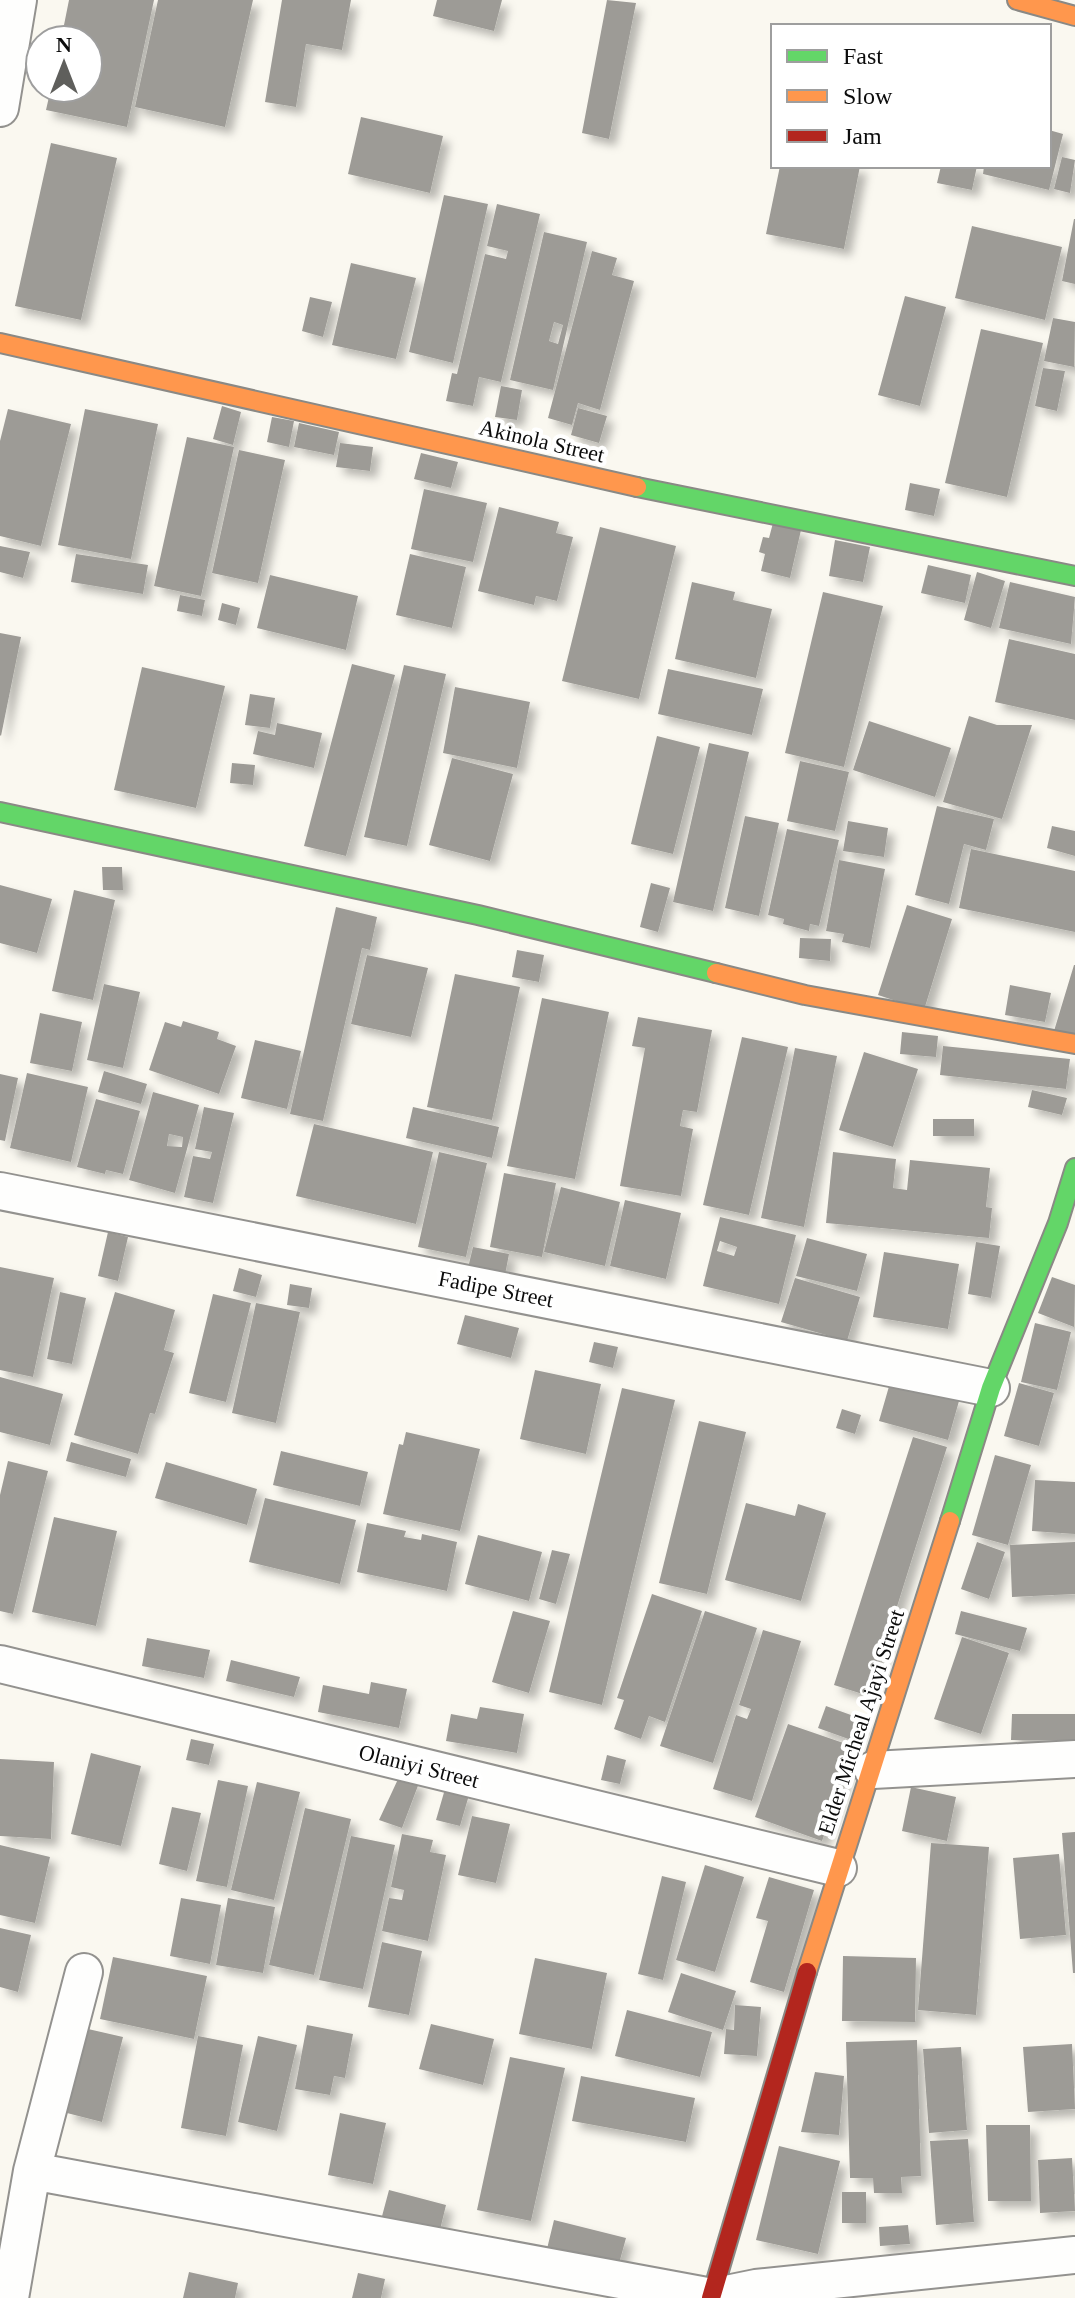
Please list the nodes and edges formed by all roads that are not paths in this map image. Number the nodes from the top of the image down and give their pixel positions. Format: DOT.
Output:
graph roads {
  1 [pos="18,0"];
  2 [pos="1017,0"];
  3 [pos="1075,16"];
  4 [pos="0,108"];
  5 [pos="0,343"];
  6 [pos="1075,576"];
  7 [pos="0,812"];
  8 [pos="1075,1044"];
  9 [pos="1075,1168"];
  10 [pos="0,1191"];
  11 [pos="1066,1222"];
  12 [pos="991,1388"];
  13 [pos="0,1664"];
  14 [pos="1075,1759"];
  15 [pos="873,1770"];
  16 [pos="838,1868"];
  17 [pos="84,1972"];
  18 [pos="32,2171"];
  19 [pos="1075,2255"];
  20 [pos="10,2298"];
  21 [pos="712,2298"];
  1 -- 4 [label="street"];
  2 -- 3 [label="street"];
  5 -- 6 [label="street, Akinola Street"];
  7 -- 8 [label="street"];
  9 -- 11 [label="street, Elder Micheal Ajayi Street"];
  10 -- 12 [label="street, Fadipe Street"];
  11 -- 12 [label="street, Elder Micheal Ajayi Street"];
  12 -- 15 [label="street, Elder Micheal Ajayi Street"];
  13 -- 16 [label="street, Olaniyi Street"];
  14 -- 15 [label="street"];
  15 -- 16 [label="street, Elder Micheal Ajayi Street"];
  16 -- 21 [label="street, Elder Micheal Ajayi Street"];
  17 -- 18 [label="street"];
  18 -- 20 [label="street"];
  18 -- 21 [label="street"];
  19 -- 21 [label="street"];
}
